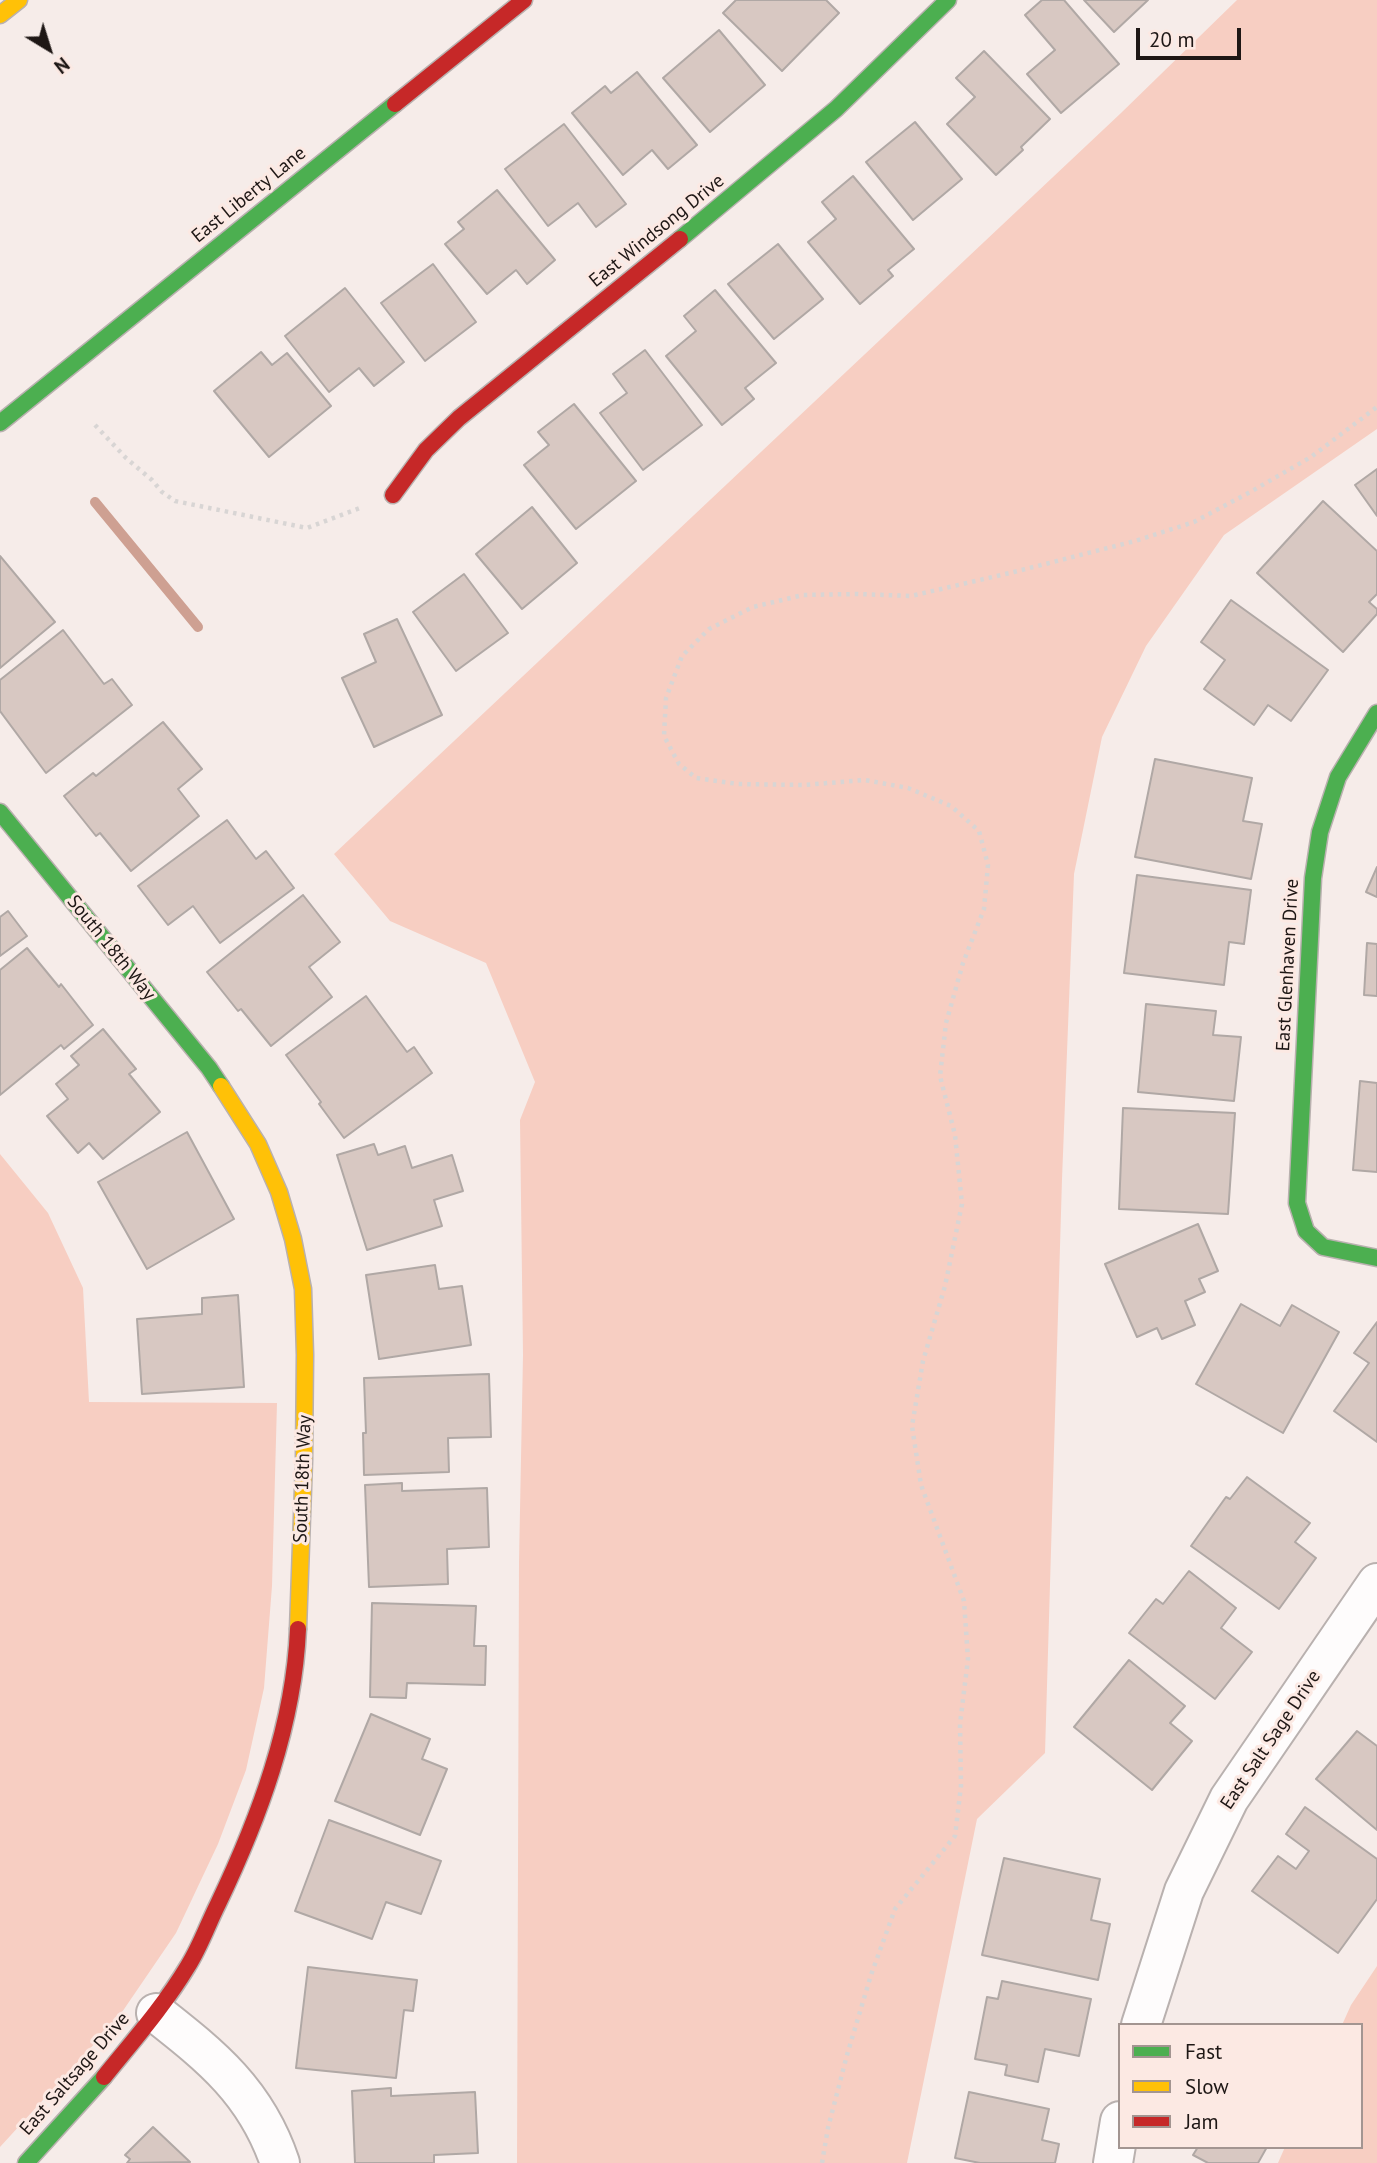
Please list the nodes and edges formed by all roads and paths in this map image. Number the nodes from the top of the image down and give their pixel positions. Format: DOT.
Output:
graph roads {
  1 [pos="19,0"];
  2 [pos="524,0"];
  3 [pos="948,0"];
  4 [pos="0,15"];
  5 [pos="1377,407"];
  6 [pos="0,423"];
  7 [pos="95,425"];
  8 [pos="393,495"];
  9 [pos="1377,713"];
  10 [pos="0,812"];
  11 [pos="1377,1258"];
  12 [pos="1377,1583"];
  13 [pos="156,2013"];
  14 [pos="1142,2023"];
  15 [pos="1118,2133"];
  16 [pos="26,2163"];
  17 [pos="280,2163"];
  18 [pos="822,2163"];
  19 [pos="1113,2163"];
  1 -- 4 [label="main road"];
  2 -- 6 [label="main road, East Liberty Lane"];
  3 -- 8 [label="main road, East Windsong Drive"];
  5 -- 18 [label="path"];
  7 -- 8 [label="path"];
  9 -- 11 [label="main road, East Glenhaven Drive"];
  10 -- 13 [label="main road, South 18th Way"];
  12 -- 14 [label="street, East Salt Sage Drive"];
  13 -- 16 [label="main road, East Saltsage Drive"];
  13 -- 17 [label="street"];
  15 -- 19 [label="street"];
}
